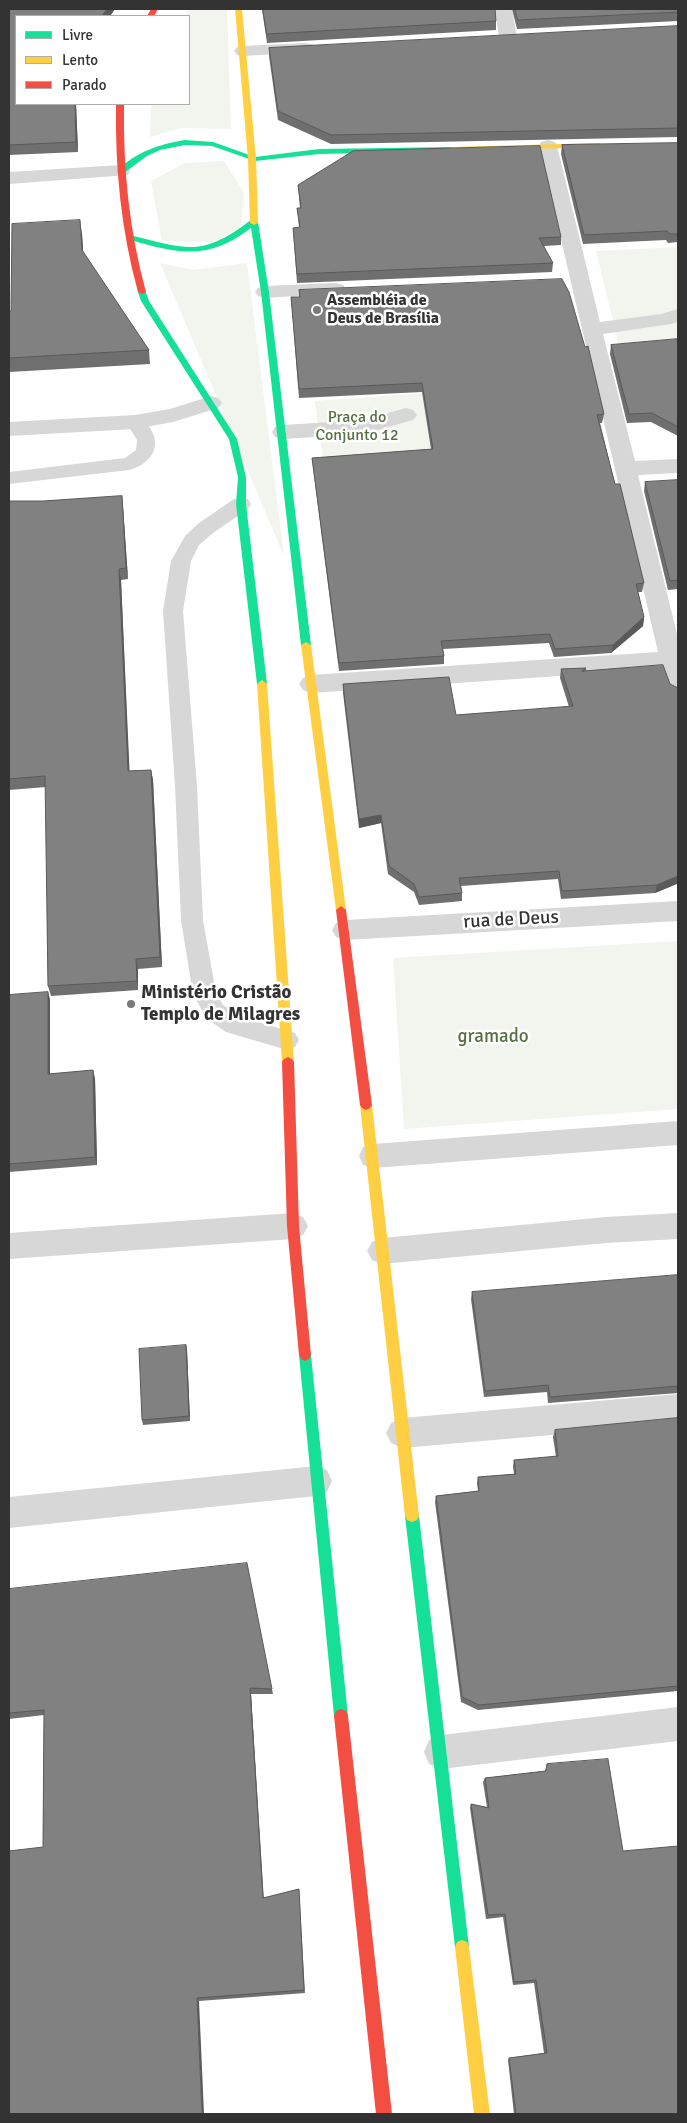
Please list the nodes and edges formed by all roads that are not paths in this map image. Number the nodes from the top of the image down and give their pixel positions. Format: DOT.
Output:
graph roads {
  1 [pos="238,9"];
  2 [pos="503,9"];
  3 [pos="508,36"];
  4 [pos="527,36"];
  5 [pos="488,38"];
  6 [pos="322,47"];
  7 [pos="243,51"];
  8 [pos="120,105"];
  9 [pos="613,145"];
  10 [pos="548,146"];
  11 [pos="252,160"];
  12 [pos="121,171"];
  13 [pos="9,178"];
  14 [pos="254,222"];
  15 [pos="130,237"];
  16 [pos="354,288"];
  17 [pos="266,292"];
  18 [pos="678,315"];
  19 [pos="594,329"];
  20 [pos="211,403"];
  21 [pos="406,415"];
  22 [pos="135,422"];
  23 [pos="9,429"];
  24 [pos="283,432"];
  25 [pos="678,466"];
  26 [pos="627,468"];
  27 [pos="9,478"];
  28 [pos="241,504"];
  29 [pos="669,615"];
  30 [pos="671,660"];
  31 [pos="312,684"];
  32 [pos="678,686"];
  33 [pos="678,911"];
  34 [pos="345,930"];
  35 [pos="287,1040"];
  36 [pos="678,1133"];
  37 [pos="373,1156"];
  38 [pos="294,1226"];
  39 [pos="678,1226"];
  40 [pos="9,1246"];
  41 [pos="382,1251"];
  42 [pos="678,1409"];
  43 [pos="402,1434"];
  44 [pos="316,1481"];
  45 [pos="9,1513"];
  46 [pos="678,1724"];
  47 [pos="441,1752"];
  48 [pos="384,2114"];
  49 [pos="482,2114"];
  1 -- 7 [label="street"];
  2 -- 3 [label="street"];
  3 -- 4 [label="street"];
  3 -- 5 [label="street"];
  6 -- 7 [label="street"];
  7 -- 11 [label="street"];
  8 -- 12 [label="street"];
  9 -- 10 [label="street"];
  10 -- 11 [label="street"];
  10 -- 19 [label="street"];
  11 -- 12 [label="street"];
  11 -- 14 [label="street"];
  12 -- 13 [label="street"];
  12 -- 15 [label="street"];
  14 -- 15 [label="street"];
  14 -- 17 [label="street"];
  15 -- 20 [label="street"];
  16 -- 17 [label="street"];
  17 -- 24 [label="street"];
  18 -- 19 [label="street"];
  19 -- 26 [label="street"];
  20 -- 22 [label="street"];
  20 -- 28 [label="street"];
  21 -- 24 [label="street"];
  22 -- 23 [label="street"];
  22 -- 27 [label="lane"];
  24 -- 31 [label="street"];
  25 -- 26 [label="street"];
  26 -- 29 [label="street"];
  28 -- 35 [label="street"];
  28 -- 35 [label="lane"];
  29 -- 30 [label="street"];
  30 -- 31 [label="street"];
  30 -- 32 [label="street"];
  31 -- 34 [label="street"];
  33 -- 34 [label="street, rua de Deus"];
  34 -- 37 [label="street"];
  35 -- 38 [label="street"];
  36 -- 37 [label="street"];
  37 -- 41 [label="street"];
  38 -- 40 [label="street"];
  38 -- 44 [label="street"];
  39 -- 41 [label="street"];
  41 -- 43 [label="street"];
  42 -- 43 [label="street"];
  43 -- 47 [label="street"];
  44 -- 45 [label="street"];
  44 -- 48 [label="street"];
  46 -- 47 [label="street"];
  47 -- 49 [label="street"];
}
